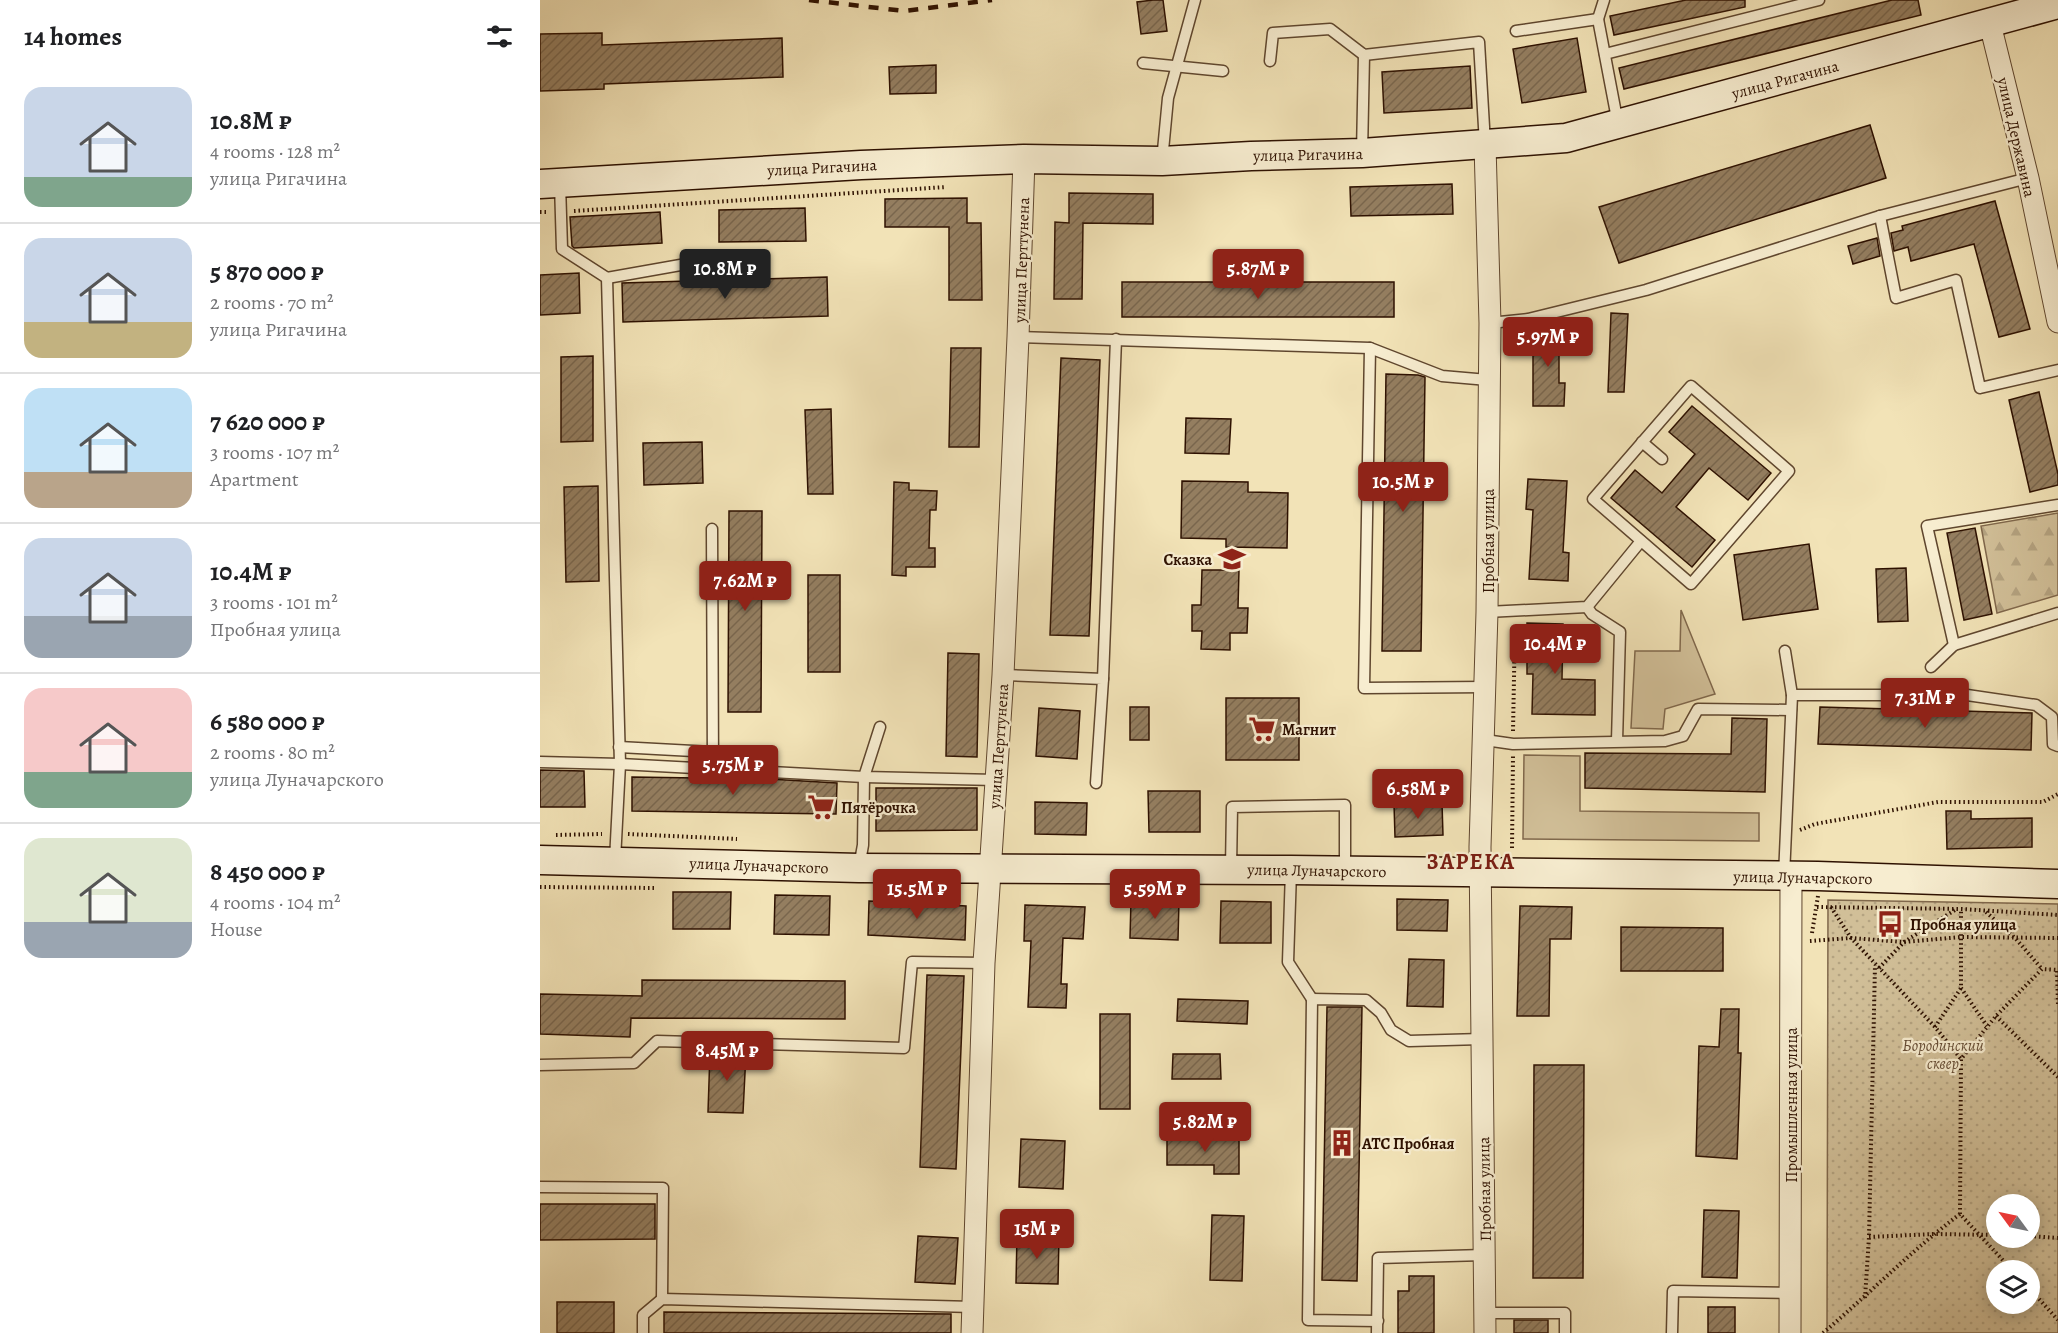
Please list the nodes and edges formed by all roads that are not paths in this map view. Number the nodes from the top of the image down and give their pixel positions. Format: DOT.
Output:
graph roads {
  1 [pos="1195,0"];
  2 [pos="1604,0"];
  3 [pos="1819,0"];
  4 [pos="2058,4"];
  5 [pos="2003,17"];
  6 [pos="1598,19"];
  7 [pos="1516,31"];
  8 [pos="1605,54"];
  9 [pos="1364,55"];
  10 [pos="1270,61"];
  11 [pos="1143,63"];
  12 [pos="1177,66"];
  13 [pos="1222,71"];
  14 [pos="1618,124"];
  15 [pos="1485,145"];
  16 [pos="1362,153"];
  17 [pos="1024,159"];
  18 [pos="1162,161"];
  19 [pos="2028,178"];
  20 [pos="550,183"];
  21 [pos="1881,216"];
  22 [pos="703,261"];
  23 [pos="2052,264"];
  24 [pos="607,278"];
  25 [pos="2058,322"];
  26 [pos="1490,323"];
  27 [pos="1018,337"];
  28 [pos="1116,339"];
  29 [pos="1370,348"];
  30 [pos="2058,370"];
  31 [pos="1488,380"];
  32 [pos="1642,442"];
  33 [pos="1662,459"];
  34 [pos="2058,505"];
  35 [pos="712,529"];
  36 [pos="1641,541"];
  37 [pos="1587,607"];
  38 [pos="1487,612"];
  39 [pos="2058,614"];
  40 [pos="1953,645"];
  41 [pos="1785,651"];
  42 [pos="1931,667"];
  43 [pos="1003,675"];
  44 [pos="1102,679"];
  45 [pos="1485,687"];
  46 [pos="1792,695"];
  47 [pos="1791,710"];
  48 [pos="880,727"];
  49 [pos="1485,740"];
  50 [pos="1617,741"];
  51 [pos="2058,746"];
  52 [pos="619,747"];
  53 [pos="712,752"];
  54 [pos="540,762"];
  55 [pos="620,764"];
  56 [pos="713,770"];
  57 [pos="864,777"];
  58 [pos="996,780"];
  59 [pos="1096,783"];
  60 [pos="540,860"];
  61 [pos="615,860"];
  62 [pos="859,868"];
  63 [pos="991,868"];
  64 [pos="1231,869"];
  65 [pos="1291,870"];
  66 [pos="1345,870"];
  67 [pos="1480,872"];
  68 [pos="1787,876"];
  69 [pos="2058,884"];
  70 [pos="984,963"];
  71 [pos="1312,999"];
  72 [pos="1482,1039"];
  73 [pos="540,1065"];
  74 [pos="540,1187"];
  75 [pos="1484,1255"];
  76 [pos="1791,1293"];
  77 [pos="662,1299"];
  78 [pos="973,1307"];
  79 [pos="1377,1321"];
  80 [pos="1485,1323"];
  81 [pos="643,1333"];
  82 [pos="972,1333"];
  83 [pos="1377,1333"];
  84 [pos="1564,1333"];
  85 [pos="1672,1333"];
  86 [pos="1790,1333"];
  1 -- 12 [label="lane"];
  2 -- 6 [label="lane"];
  3 -- 8 [label="lane"];
  4 -- 5 [label="street, улица Ригачина"];
  5 -- 14 [label="street, улица Ригачина"];
  5 -- 19 [label="street, улица Державина"];
  6 -- 7 [label="lane"];
  6 -- 8 [label="lane"];
  8 -- 14 [label="lane"];
  9 -- 10 [label="lane"];
  9 -- 15 [label="lane"];
  9 -- 16 [label="lane"];
  11 -- 12 [label="lane"];
  12 -- 13 [label="lane"];
  12 -- 18 [label="lane"];
  14 -- 15 [label="street, улица Ригачина"];
  15 -- 16 [label="street, улица Ригачина"];
  15 -- 26 [label="street, Пробная улица"];
  16 -- 18 [label="street, улица Ригачина"];
  17 -- 18 [label="street, улица Ригачина"];
  17 -- 20 [label="street, улица Ригачина"];
  17 -- 27 [label="street, улица Перттунена"];
  19 -- 21 [label="lane"];
  19 -- 23 [label="street, улица Державина"];
  20 -- 24 [label="lane"];
  21 -- 26 [label="lane"];
  21 -- 30 [label="lane"];
  22 -- 24 [label="lane"];
  23 -- 25 [label="street, улица Державина"];
  24 -- 52 [label="lane"];
  26 -- 31 [label="street, Пробная улица"];
  27 -- 28 [label="lane"];
  27 -- 43 [label="street, улица Перттунена"];
  28 -- 29 [label="lane"];
  28 -- 44 [label="lane"];
  29 -- 31 [label="lane"];
  29 -- 45 [label="lane"];
  31 -- 38 [label="street, Пробная улица"];
  32 -- 33 [label="lane"];
  32 -- 36 [label="lane"];
  32 -- 36 [label="lane"];
  34 -- 40 [label="lane"];
  35 -- 53 [label="lane"];
  36 -- 37 [label="lane"];
  37 -- 38 [label="lane"];
  37 -- 50 [label="lane"];
  38 -- 45 [label="street, Пробная улица"];
  39 -- 40 [label="lane"];
  40 -- 42 [label="lane"];
  41 -- 46 [label="lane"];
  43 -- 44 [label="lane"];
  43 -- 58 [label="street, улица Перттунена"];
  44 -- 59 [label="lane"];
  45 -- 49 [label="street, Пробная улица"];
  46 -- 47 [label="lane"];
  46 -- 51 [label="lane"];
  47 -- 50 [label="lane"];
  47 -- 68 [label="lane"];
  48 -- 57 [label="lane"];
  49 -- 50 [label="lane"];
  49 -- 67 [label="street, Пробная улица"];
  52 -- 53 [label="lane"];
  52 -- 55 [label="lane"];
  53 -- 56 [label="lane"];
  54 -- 55 [label="lane"];
  55 -- 56 [label="lane"];
  55 -- 61 [label="lane"];
  56 -- 57 [label="lane"];
  57 -- 58 [label="lane"];
  57 -- 62 [label="lane"];
  58 -- 63 [label="street, улица Перттунена"];
  60 -- 61 [label="street, улица Луначарского"];
  61 -- 62 [label="street, улица Луначарского"];
  62 -- 63 [label="street, улица Луначарского"];
  63 -- 64 [label="street, улица Луначарского"];
  63 -- 70 [label="street, улица Перттунена"];
  64 -- 65 [label="street, улица Луначарского"];
  64 -- 66 [label="lane"];
  65 -- 66 [label="street, улица Луначарского"];
  65 -- 71 [label="lane"];
  66 -- 67 [label="street, улица Луначарского"];
  67 -- 68 [label="street, улица Луначарского"];
  67 -- 72 [label="street, Пробная улица"];
  68 -- 69 [label="street, улица Луначарского"];
  68 -- 76 [label="street, Промышленная улица"];
  70 -- 73 [label="lane"];
  70 -- 78 [label="street, улица Перттунена"];
  71 -- 72 [label="lane"];
  71 -- 79 [label="lane"];
  72 -- 75 [label="street, Пробная улица"];
  74 -- 77 [label="lane"];
  75 -- 79 [label="lane"];
  75 -- 80 [label="street, Пробная улица"];
  76 -- 85 [label="lane"];
  76 -- 86 [label="street, Промышленная улица"];
  77 -- 78 [label="lane"];
  77 -- 81 [label="lane"];
  78 -- 82 [label="street, улица Перттунена"];
  79 -- 83 [label="lane"];
  80 -- 84 [label="lane"];
}
